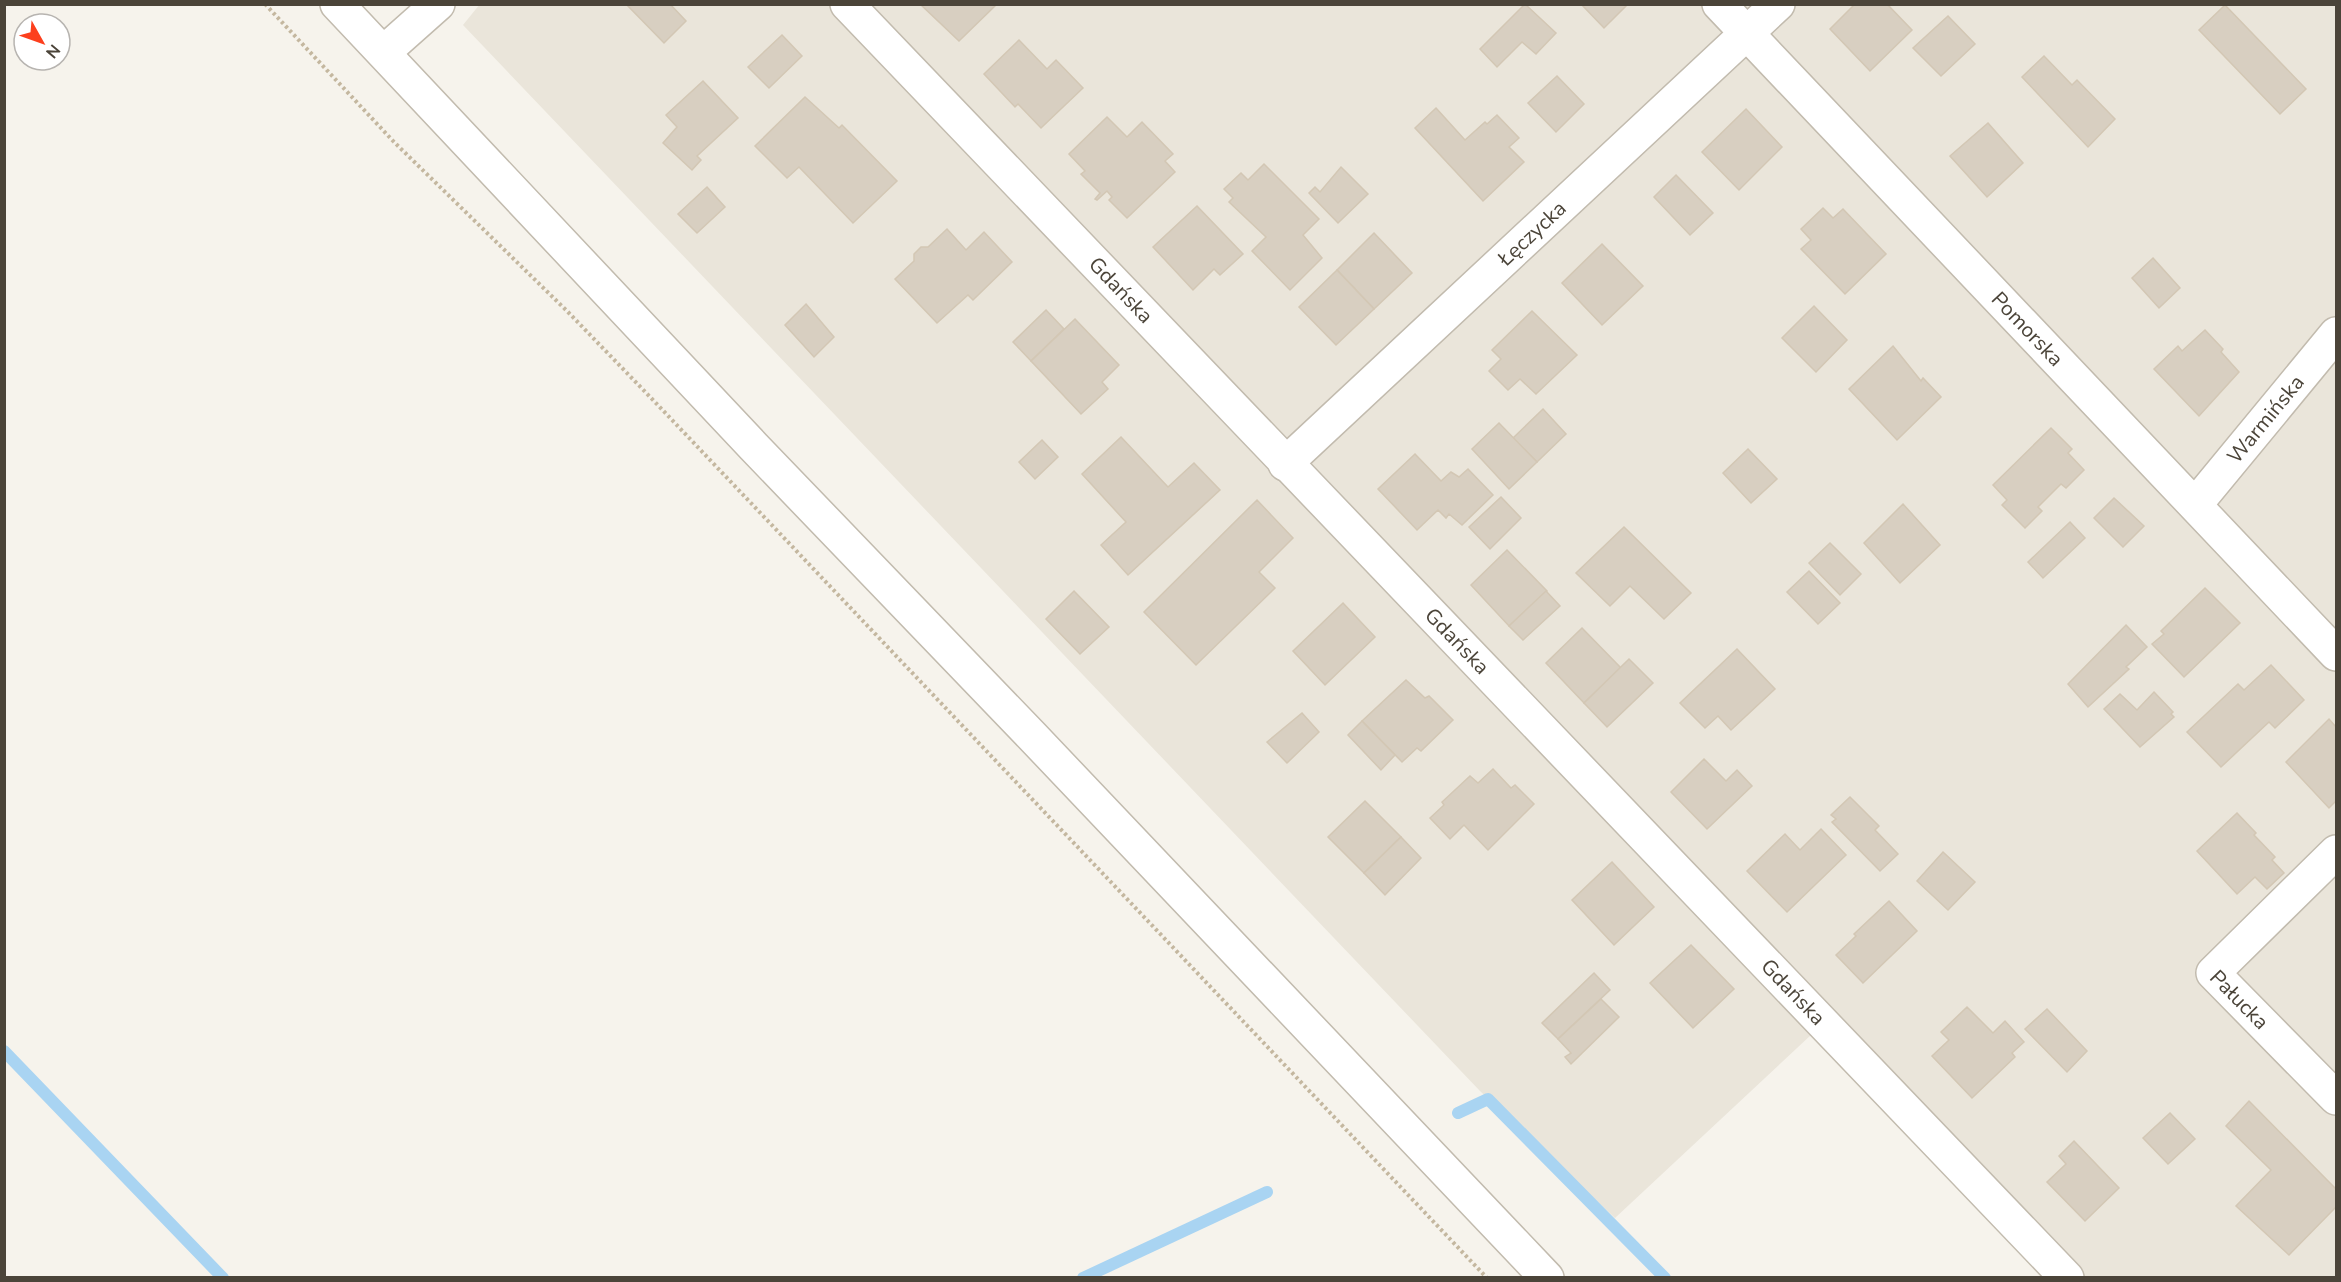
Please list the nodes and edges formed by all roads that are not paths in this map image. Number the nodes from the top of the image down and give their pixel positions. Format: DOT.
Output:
graph roads {
  1 [pos="337,4"];
  2 [pos="438,4"];
  3 [pos="847,4"];
  4 [pos="1719,4"];
  5 [pos="1778,4"];
  6 [pos="1748,34"];
  7 [pos="384,52"];
  8 [pos="2337,334"];
  9 [pos="1285,464"];
  10 [pos="2195,505"];
  11 [pos="2337,654"];
  12 [pos="2337,852"];
  13 [pos="2337,1098"];
  14 [pos="1547,1278"];
  15 [pos="2067,1278"];
  1 -- 7 [label="street"];
  2 -- 7 [label="street"];
  3 -- 9 [label="street, Gdańska"];
  4 -- 6 [label="street, Pomorska"];
  5 -- 6 [label="street, Łęczycka"];
  6 -- 9 [label="street, Łęczycka"];
  6 -- 10 [label="street, Pomorska"];
  7 -- 14 [label="street"];
  8 -- 10 [label="street, Warmińska"];
  9 -- 15 [label="street, Gdańska"];
  10 -- 11 [label="street, Pomorska"];
  12 -- 13 [label="street, Pałucka"];
}
